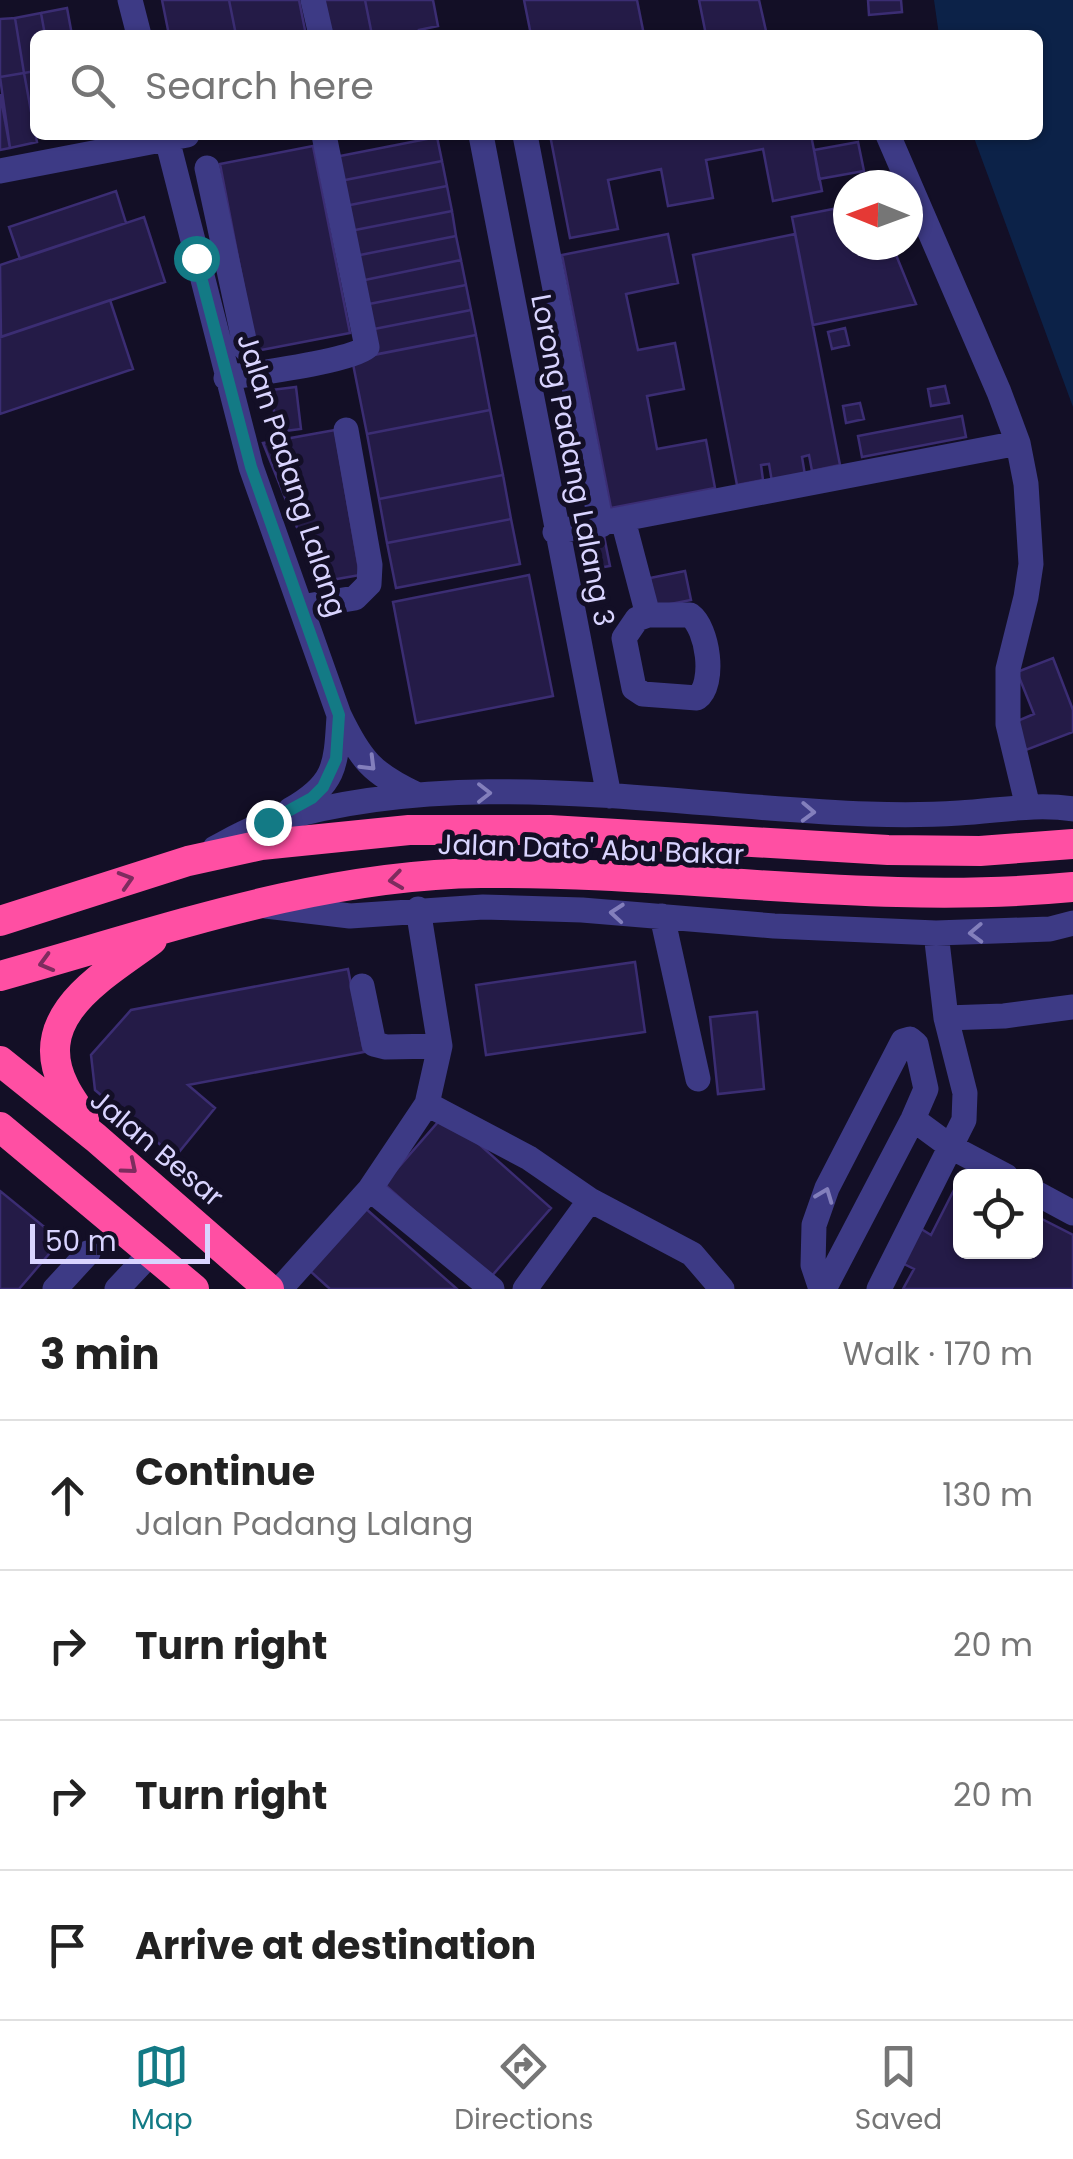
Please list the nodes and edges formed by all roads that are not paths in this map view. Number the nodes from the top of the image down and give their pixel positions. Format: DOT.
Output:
graph roads {
  1 [pos="130,0"];
  2 [pos="312,0"];
  3 [pos="138,30"];
  4 [pos="320,30"];
  5 [pos="153,140"];
  6 [pos="174,140"];
  7 [pos="325,140"];
  8 [pos="481,140"];
  9 [pos="526,140"];
  10 [pos="890,140"];
  11 [pos="207,168"];
  12 [pos="0,171"];
  13 [pos="225,252"];
  14 [pos="196,258"];
  15 [pos="246,349"];
  16 [pos="226,378"];
  17 [pos="346,430"];
  18 [pos="1018,443"];
  19 [pos="612,522"];
  20 [pos="555,532"];
  21 [pos="301,607"];
  22 [pos="648,615"];
  23 [pos="339,715"];
  24 [pos="418,795"];
  25 [pos="609,796"];
  26 [pos="1028,806"];
  27 [pos="1073,809"];
  28 [pos="268,822"];
  29 [pos="1073,844"];
  30 [pos="188,860"];
  31 [pos="1073,887"];
  32 [pos="62,899"];
  33 [pos="252,904"];
  34 [pos="0,906"];
  35 [pos="418,909"];
  36 [pos="662,916"];
  37 [pos="0,921"];
  38 [pos="1073,923"];
  39 [pos="166,930"];
  40 [pos="936,934"];
  41 [pos="0,976"];
  42 [pos="362,986"];
  43 [pos="1073,1007"];
  44 [pos="946,1018"];
  45 [pos="440,1046"];
  46 [pos="0,1061"];
  47 [pos="698,1079"];
  48 [pos="427,1104"];
  49 [pos="914,1119"];
  50 [pos="0,1128"];
  51 [pos="96,1138"];
  52 [pos="0,1140"];
  53 [pos="951,1146"];
  54 [pos="993,1169"];
  55 [pos="370,1188"];
  56 [pos="1043,1196"];
  57 [pos="590,1200"];
  58 [pos="1073,1213"];
  59 [pos="108,1215"];
  60 [pos="88,1253"];
  61 [pos="151,1254"];
  62 [pos="55,1289"];
  63 [pos="117,1289"];
  64 [pos="194,1289"];
  65 [pos="268,1289"];
  66 [pos="280,1289"];
  67 [pos="492,1289"];
  68 [pos="526,1289"];
  69 [pos="722,1289"];
  70 [pos="823,1289"];
  71 [pos="879,1289"];
  1 -- 3 [label="street"];
  2 -- 4 [label="street"];
  5 -- 12 [label="street"];
  6 -- 14 [label="street, Jalan Padang Lalang"];
  7 -- 16 [label="street"];
  8 -- 20 [label="street, Lorong Padang Lalang 3"];
  9 -- 19 [label="street"];
  10 -- 18 [label="street"];
  11 -- 13 [label="street"];
  13 -- 14 [label="street"];
  13 -- 15 [label="street"];
  14 -- 16 [label="street, Jalan Padang Lalang"];
  16 -- 21 [label="street, Jalan Padang Lalang"];
  17 -- 21 [label="street"];
  18 -- 19 [label="street"];
  18 -- 26 [label="street"];
  19 -- 20 [label="street"];
  19 -- 22 [label="street"];
  20 -- 25 [label="street, Lorong Padang Lalang 3"];
  21 -- 23 [label="street, Jalan Padang Lalang"];
  23 -- 24 [label="street, Jalan Padang Lalang, one-way"];
  23 -- 28 [label="street"];
  24 -- 25 [label="street, one-way"];
  24 -- 28 [label="street"];
  25 -- 26 [label="street, one-way"];
  26 -- 27 [label="street"];
  28 -- 30 [label="street"];
  29 -- 30 [label="highway, Jalan Dato' Abu Bakar"];
  32 -- 30 [label="highway, Jalan Dato' Abu Bakar, one-way"];
  31 -- 33 [label="highway, Jalan Dato' Abu Bakar, one-way"];
  32 -- 34 [label="highway"];
  32 -- 37 [label="highway, Jalan Dato' Abu Bakar"];
  33 -- 35 [label="street"];
  33 -- 39 [label="highway, Jalan Dato' Abu Bakar"];
  36 -- 35 [label="street, one-way"];
  35 -- 45 [label="street"];
  36 -- 40 [label="street"];
  36 -- 47 [label="street"];
  38 -- 40 [label="street, one-way"];
  39 -- 41 [label="highway, Jalan Dato' Abu Bakar, one-way"];
  39 -- 51 [label="highway"];
  40 -- 44 [label="street"];
  42 -- 45 [label="street"];
  43 -- 44 [label="street"];
  44 -- 53 [label="street"];
  45 -- 48 [label="street"];
  46 -- 51 [label="highway, Jalan Besar"];
  48 -- 55 [label="street"];
  48 -- 57 [label="street"];
  49 -- 53 [label="street"];
  49 -- 70 [label="street"];
  70 -- 49 [label="street, one-way"];
  50 -- 59 [label="highway"];
  51 -- 65 [label="highway, Jalan Besar, one-way"];
  52 -- 59 [label="highway"];
  53 -- 54 [label="street"];
  53 -- 71 [label="street"];
  55 -- 66 [label="street"];
  55 -- 67 [label="street"];
  56 -- 58 [label="street"];
  57 -- 68 [label="street"];
  57 -- 69 [label="street"];
  59 -- 61 [label="highway"];
  60 -- 62 [label="street"];
  61 -- 63 [label="street"];
  61 -- 64 [label="highway"];
}
